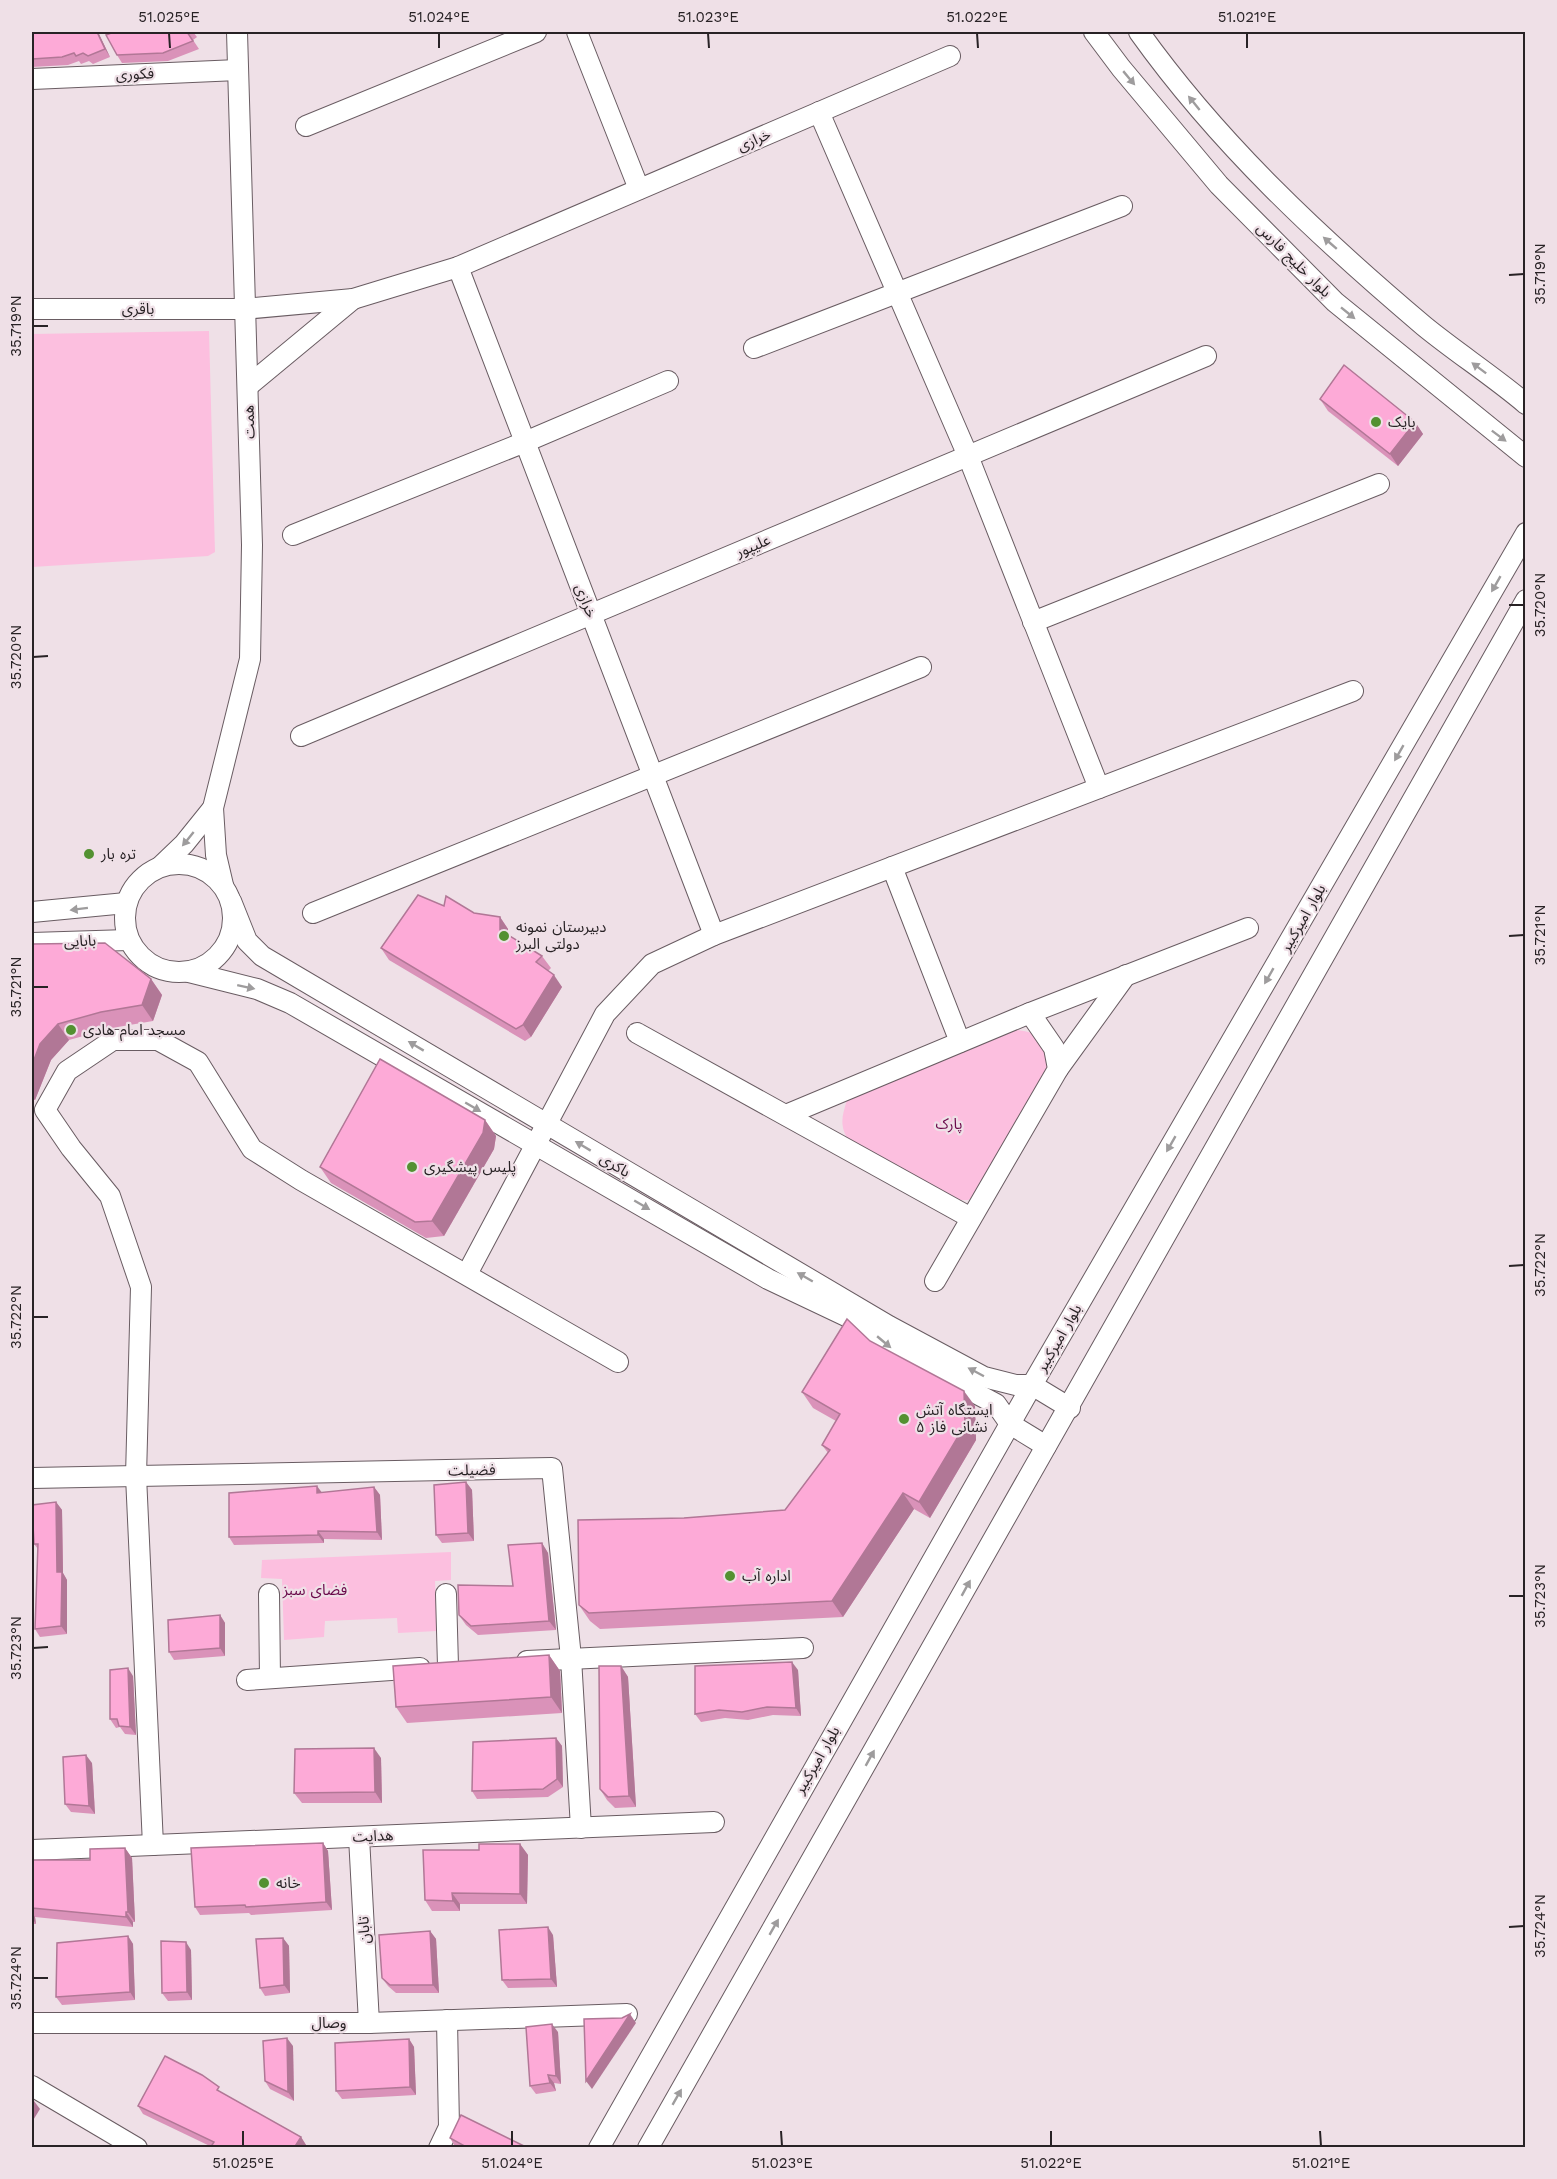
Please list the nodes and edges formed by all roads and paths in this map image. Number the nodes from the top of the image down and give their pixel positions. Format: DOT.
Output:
graph roads {
  1 [pos="237,32"];
  2 [pos="536,32"];
  3 [pos="578,32"];
  4 [pos="1094,32"];
  5 [pos="1139,32"];
  6 [pos="950,56"];
  7 [pos="238,70"];
  8 [pos="32,79"];
  9 [pos="819,112"];
  10 [pos="306,126"];
  11 [pos="639,189"];
  12 [pos="1122,206"];
  13 [pos="458,267"];
  14 [pos="897,293"];
  15 [pos="353,299"];
  16 [pos="32,309"];
  17 [pos="244,309"];
  18 [pos="754,348"];
  19 [pos="1206,356"];
  20 [pos="668,381"];
  21 [pos="248,386"];
  22 [pos="1526,404"];
  23 [pos="525,442"];
  24 [pos="968,456"];
  25 [pos="1526,457"];
  26 [pos="1379,484"];
  27 [pos="1526,533"];
  28 [pos="294,535"];
  29 [pos="1526,600"];
  30 [pos="591,614"];
  31 [pos="1033,622"];
  32 [pos="921,667"];
  33 [pos="1353,691"];
  34 [pos="301,736"];
  35 [pos="653,775"];
  36 [pos="1099,788"];
  37 [pos="213,808"];
  38 [pos="160,866"];
  39 [pos="892,867"];
  40 [pos="227,893"];
  41 [pos="126,903"];
  42 [pos="32,912"];
  43 [pos="313,913"];
  44 [pos="1248,928"];
  45 [pos="714,935"];
  46 [pos="128,940"];
  47 [pos="32,943"];
  48 [pos="189,972"];
  49 [pos="1126,975"];
  50 [pos="1030,1013"];
  51 [pos="637,1034"];
  52 [pos="960,1042"];
  53 [pos="1058,1069"];
  54 [pos="786,1115"];
  55 [pos="548,1125"];
  56 [pos="536,1143"];
  57 [pos="971,1218"];
  58 [pos="467,1274"];
  59 [pos="934,1281"];
  60 [pos="618,1362"];
  61 [pos="1032,1385"];
  62 [pos="1070,1408"];
  63 [pos="1010,1424"];
  64 [pos="1046,1446"];
  65 [pos="136,1476"];
  66 [pos="32,1478"];
  67 [pos="269,1594"];
  68 [pos="446,1594"];
  69 [pos="803,1648"];
  70 [pos="571,1658"];
  71 [pos="504,1663"];
  72 [pos="470,1665"];
  73 [pos="448,1666"];
  74 [pos="270,1678"];
  75 [pos="247,1680"];
  76 [pos="714,1822"];
  77 [pos="581,1828"];
  78 [pos="359,1837"];
  79 [pos="153,1845"];
  80 [pos="32,1850"];
  81 [pos="627,2014"];
  82 [pos="447,2020"];
  83 [pos="39,2023"];
  84 [pos="369,2023"];
  85 [pos="32,2039"];
  86 [pos="32,2086"];
  87 [pos="137,2148"];
  88 [pos="439,2148"];
  89 [pos="599,2148"];
  90 [pos="648,2148"];
  1 -- 7 [label="street, همت"];
  2 -- 10 [label="street"];
  3 -- 11 [label="street"];
  4 -- 25 [label="street, بلوار خلیج فارس, one-way"];
  22 -- 5 [label="street, one-way"];
  6 -- 9 [label="street, خرازی"];
  7 -- 8 [label="street, فکوری"];
  7 -- 17 [label="street, همت"];
  9 -- 11 [label="street, خرازی"];
  9 -- 14 [label="street"];
  11 -- 13 [label="street, خرازی"];
  12 -- 14 [label="street"];
  13 -- 15 [label="street, خرازی"];
  13 -- 23 [label="street, خرازی"];
  14 -- 18 [label="street"];
  14 -- 24 [label="street"];
  15 -- 17 [label="street, خرازی"];
  15 -- 21 [label="street"];
  16 -- 17 [label="street, باقری"];
  17 -- 21 [label="street, همت"];
  19 -- 24 [label="street, علیپور"];
  20 -- 23 [label="street"];
  21 -- 37 [label="street, همت"];
  23 -- 28 [label="street"];
  23 -- 30 [label="street, خرازی"];
  24 -- 30 [label="street, علیپور"];
  24 -- 31 [label="street"];
  26 -- 31 [label="street"];
  27 -- 61 [label="street, بلوار امیرکبیر, one-way"];
  29 -- 62 [label="street"];
  30 -- 34 [label="street, علیپور"];
  30 -- 35 [label="street, خرازی"];
  31 -- 36 [label="street"];
  32 -- 35 [label="street"];
  33 -- 36 [label="street"];
  35 -- 43 [label="street"];
  35 -- 45 [label="street, خرازی"];
  36 -- 39 [label="street"];
  37 -- 38 [label="street, one-way"];
  37 -- 40 [label="street"];
  38 -- 40 [label="street"];
  38 -- 41 [label="street"];
  39 -- 45 [label="street"];
  39 -- 52 [label="street"];
  40 -- 48 [label="street"];
  55 -- 40 [label="street, باکری, one-way"];
  41 -- 42 [label="street, بابایی, one-way"];
  41 -- 46 [label="street"];
  44 -- 49 [label="street"];
  45 -- 55 [label="street"];
  46 -- 47 [label="street, بابایی"];
  46 -- 48 [label="street"];
  48 -- 56 [label="street, باکری, one-way"];
  49 -- 50 [label="street"];
  49 -- 53 [label="street"];
  50 -- 52 [label="street"];
  50 -- 53 [label="street"];
  51 -- 54 [label="street"];
  52 -- 54 [label="street"];
  53 -- 57 [label="street"];
  54 -- 57 [label="street"];
  55 -- 56 [label="street"];
  61 -- 55 [label="street, باکری, one-way"];
  56 -- 58 [label="street"];
  56 -- 63 [label="street, باکری, one-way"];
  57 -- 59 [label="street"];
  58 -- 60 [label="street"];
  58 -- 65 [label="street"];
  61 -- 62 [label="street"];
  61 -- 63 [label="street, بلوار امیرکبیر"];
  62 -- 64 [label="street"];
  63 -- 64 [label="street, باکری"];
  63 -- 89 [label="street, بلوار امیرکبیر"];
  90 -- 64 [label="street, one-way"];
  65 -- 66 [label="street, فضیلت"];
  65 -- 70 [label="street, فضیلت"];
  65 -- 79 [label="street"];
  67 -- 74 [label="street"];
  68 -- 73 [label="street"];
  69 -- 70 [label="street"];
  70 -- 71 [label="street"];
  70 -- 77 [label="street, فضیلت"];
  72 -- 73 [label="street"];
  73 -- 74 [label="street"];
  74 -- 75 [label="street"];
  76 -- 77 [label="street, هدایت"];
  77 -- 78 [label="street, هدایت"];
  78 -- 79 [label="street, هدایت"];
  78 -- 84 [label="street, تابان"];
  79 -- 80 [label="street, هدایت"];
  81 -- 82 [label="street, وصال"];
  82 -- 84 [label="street, وصال"];
  82 -- 88 [label="street"];
  83 -- 84 [label="street, وصال"];
  83 -- 85 [label="street"];
  86 -- 87 [label="street"];
}
